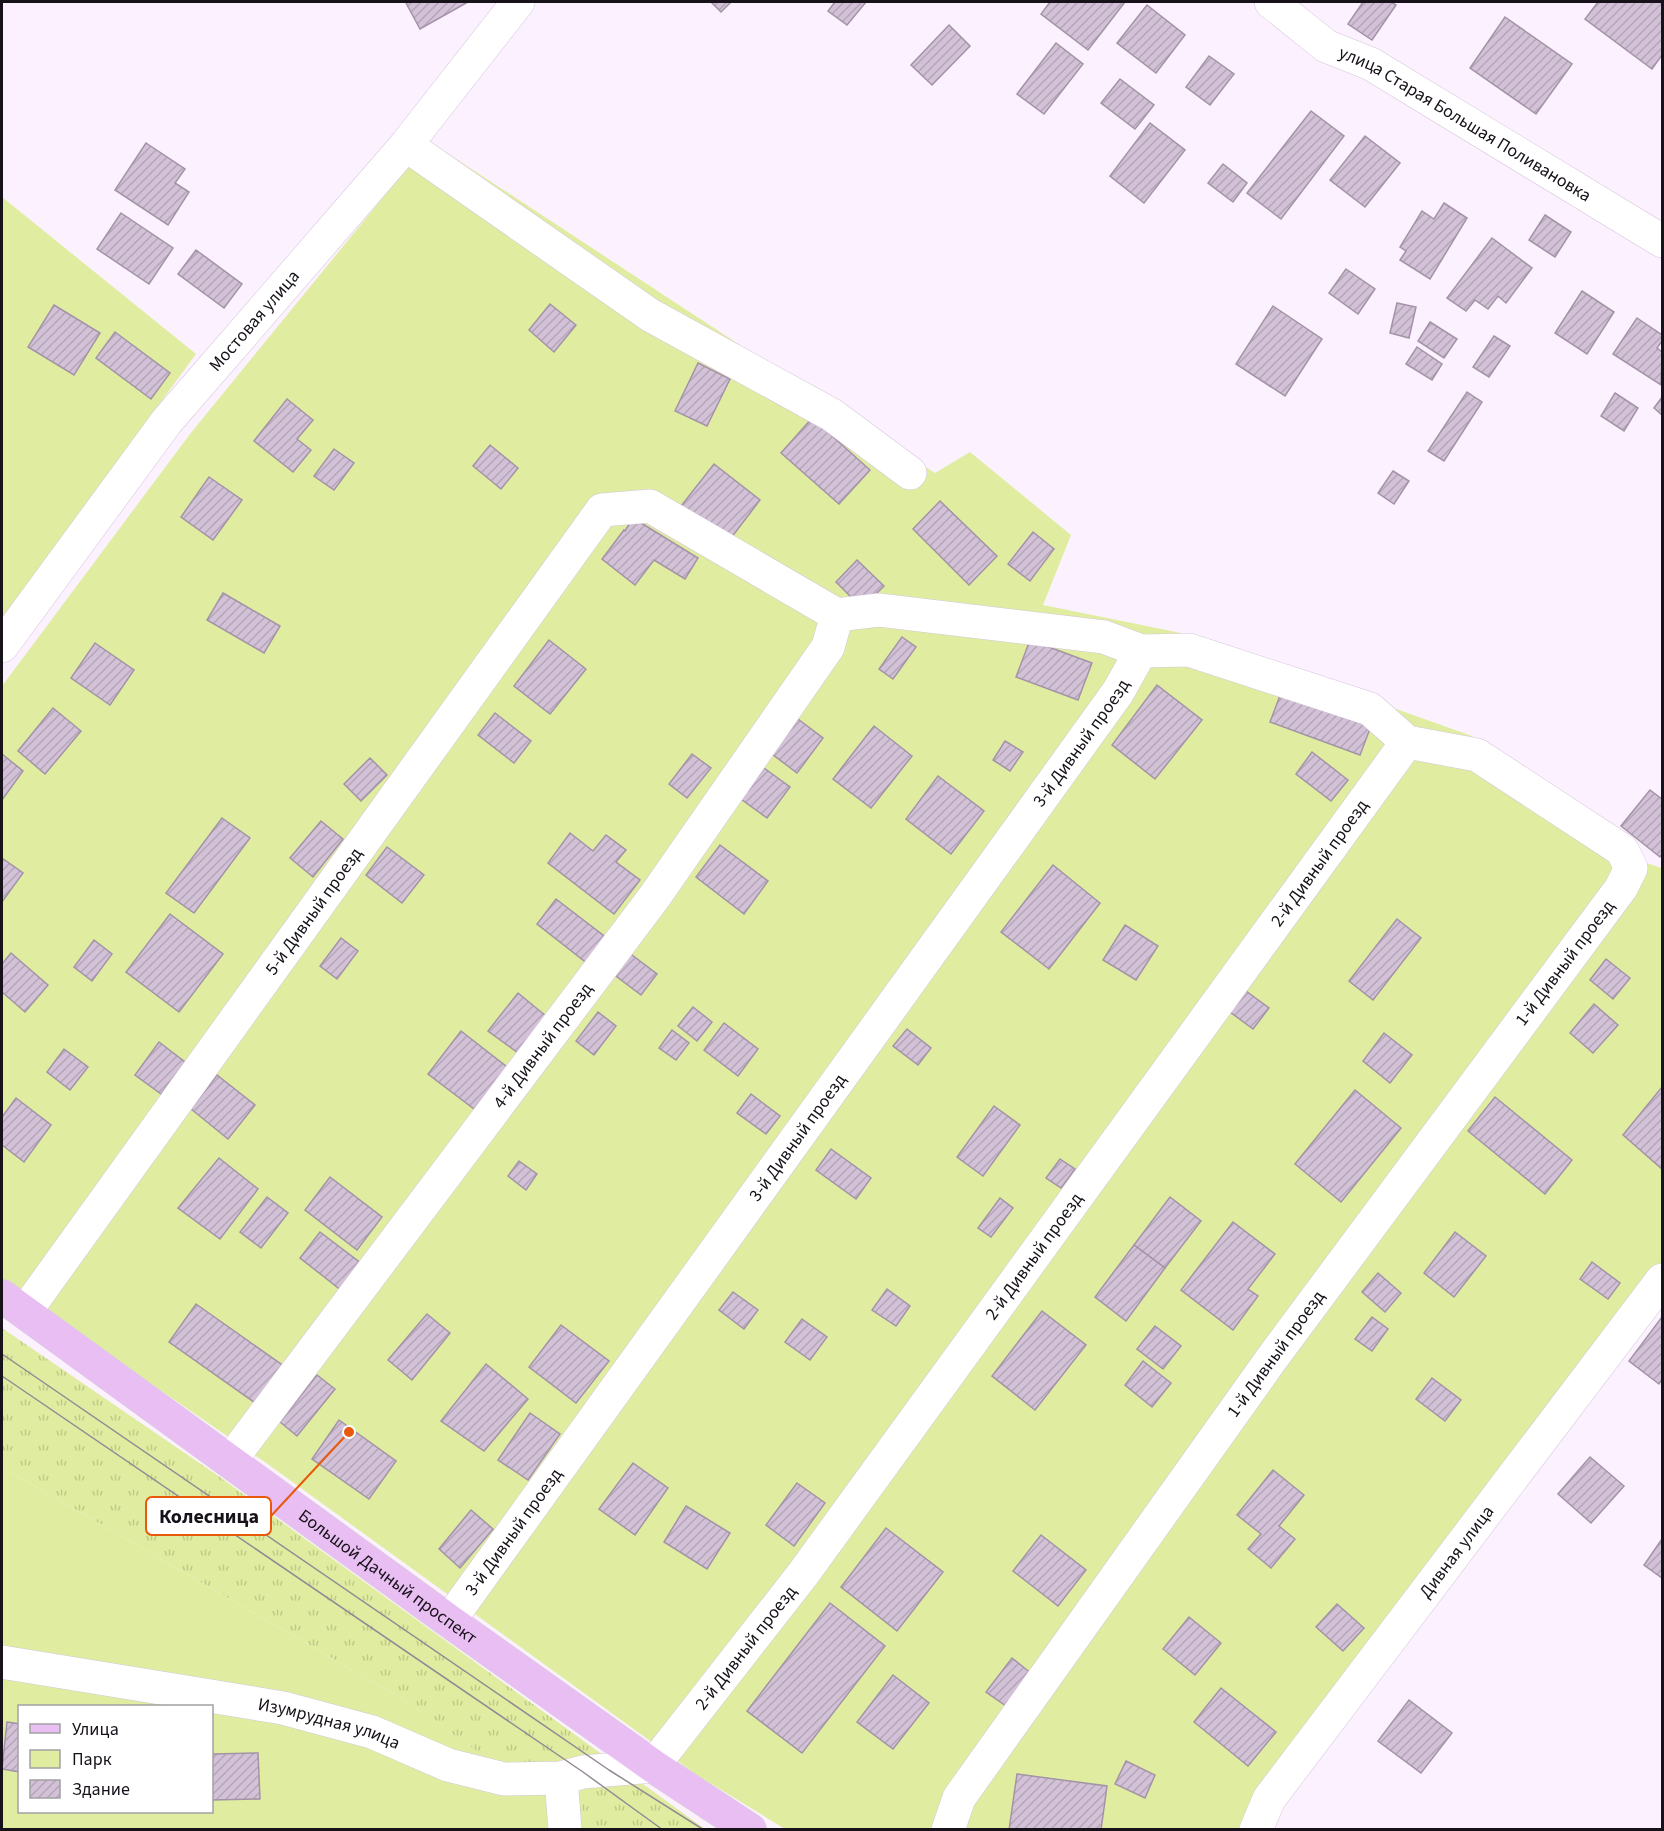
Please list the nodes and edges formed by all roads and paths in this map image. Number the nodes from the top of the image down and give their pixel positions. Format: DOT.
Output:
graph roads {
  1 [pos="518,2"];
  2 [pos="1271,2"];
  3 [pos="406,145"];
  4 [pos="1662,241"];
  5 [pos="910,473"];
  6 [pos="837,615"];
  7 [pos="2,646"];
  8 [pos="1141,651"];
  9 [pos="1407,742"];
  10 [pos="1662,1280"];
  11 [pos="14,1304"];
  12 [pos="230,1461"];
  13 [pos="449,1621"];
  14 [pos="2,1662"];
  15 [pos="653,1766"];
  16 [pos="561,1778"];
  17 [pos="565,1830"];
  18 [pos="750,1830"];
  19 [pos="948,1830"];
  20 [pos="1256,1830"];
  1 -- 3 [label="street, Мостовая улица"];
  2 -- 4 [label="street, улица Старая Большая Поливановка"];
  3 -- 5 [label="street"];
  3 -- 7 [label="street, Мостовая улица"];
  6 -- 8 [label="street"];
  6 -- 11 [label="street, 5-й Дивный проезд"];
  6 -- 12 [label="street, 4-й Дивный проезд"];
  8 -- 9 [label="street"];
  8 -- 13 [label="street, 3-й Дивный проезд"];
  9 -- 15 [label="street, 2-й Дивный проезд"];
  9 -- 19 [label="street, 1-й Дивный проезд"];
  10 -- 20 [label="street, Дивная улица"];
  11 -- 12 [label="main road, Большой Дачный проспект"];
  12 -- 13 [label="main road, Большой Дачный проспект"];
  13 -- 15 [label="main road, Большой Дачный проспект"];
  14 -- 16 [label="street, Изумрудная улица"];
  15 -- 16 [label="street, Изумрудная улица"];
  15 -- 18 [label="main road, Большой Дачный проспект"];
  16 -- 17 [label="street"];
}
